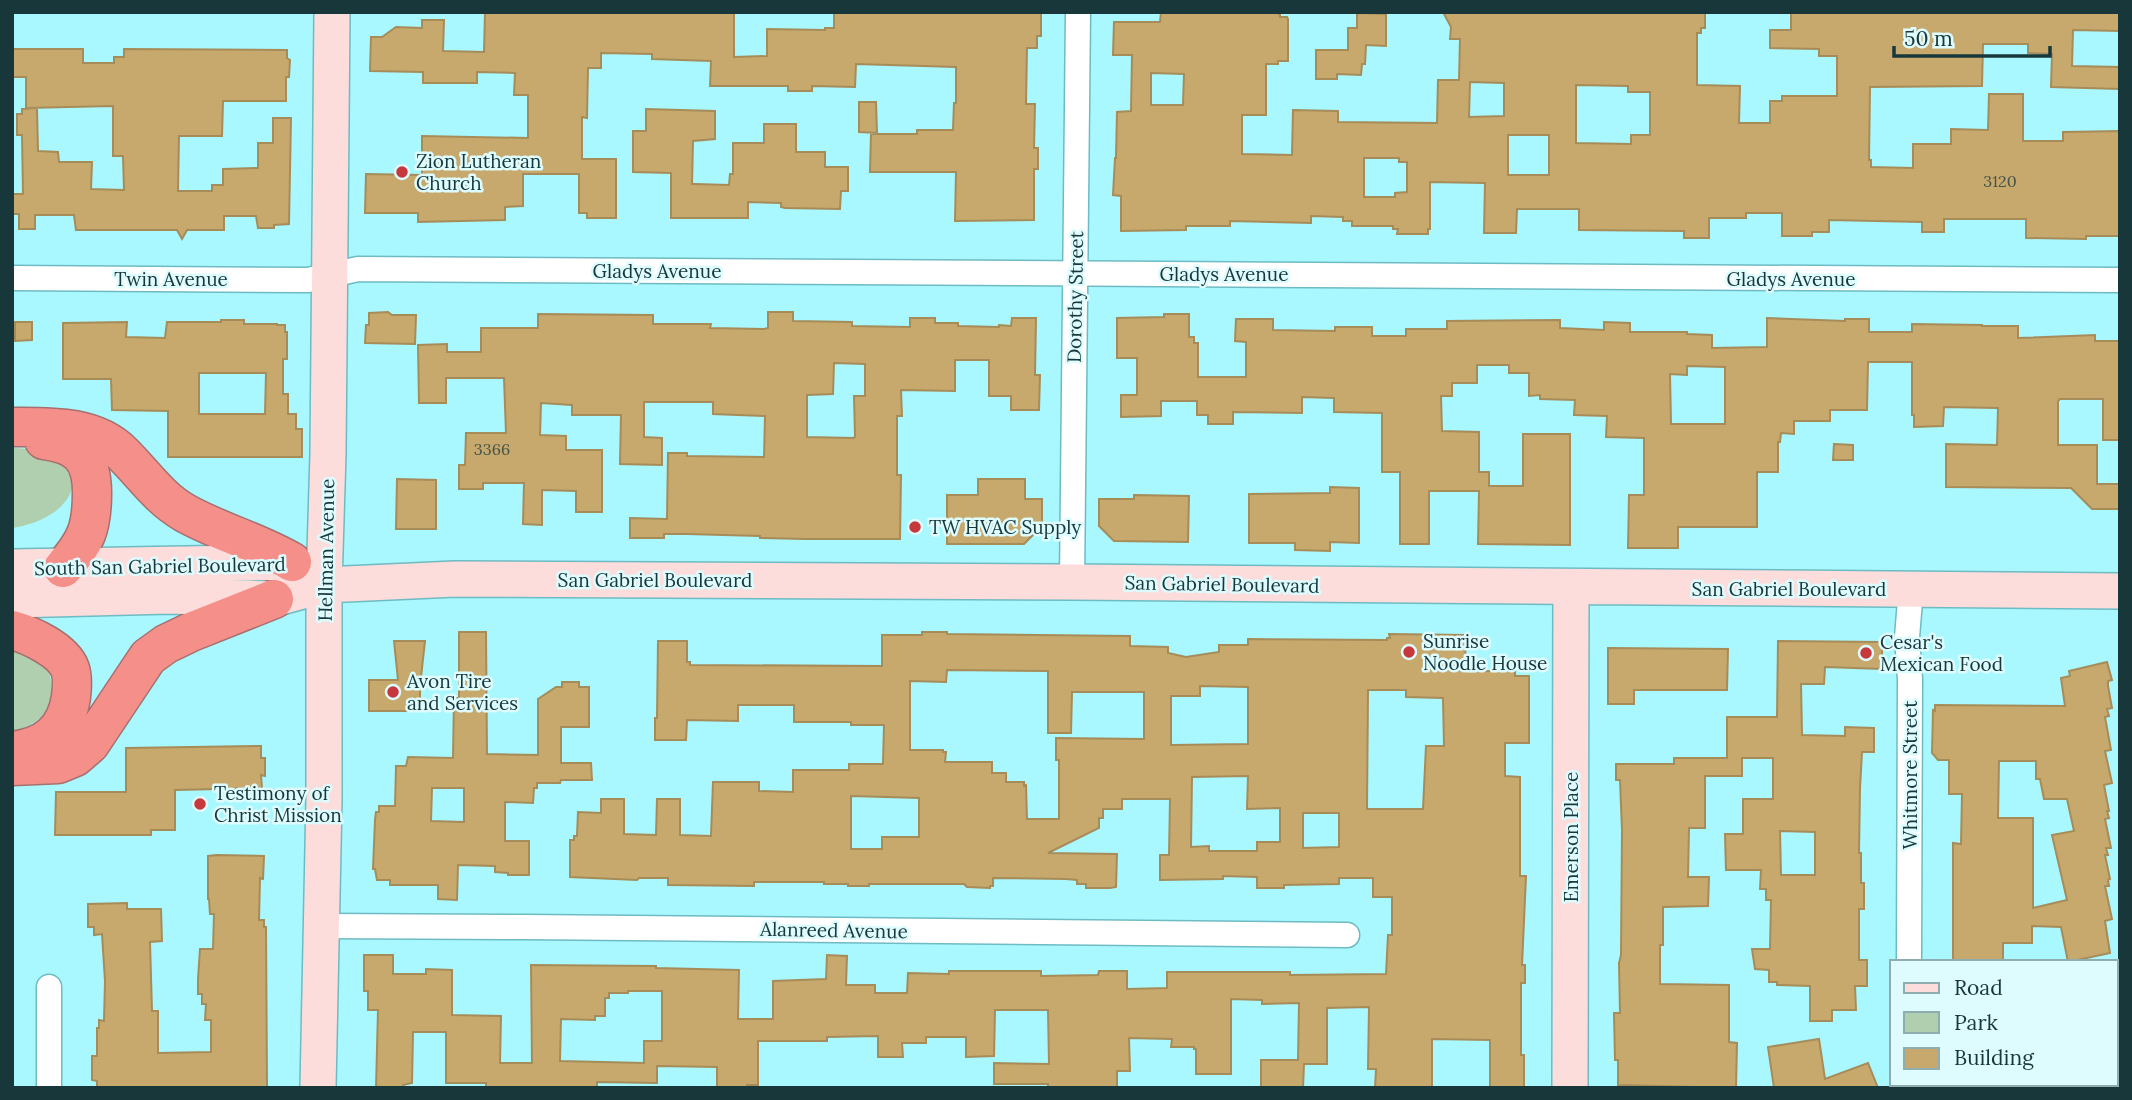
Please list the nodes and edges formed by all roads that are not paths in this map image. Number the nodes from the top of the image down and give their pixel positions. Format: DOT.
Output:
graph roads {
  1 [pos="332,12"];
  2 [pos="1078,12"];
  3 [pos="1075,273"];
  4 [pos="329,274"];
  5 [pos="12,278"];
  6 [pos="2120,280"];
  7 [pos="12,427"];
  8 [pos="12,438"];
  9 [pos="292,562"];
  10 [pos="12,567"];
  11 [pos="63,568"];
  12 [pos="1072,582"];
  13 [pos="324,585"];
  14 [pos="1571,587"];
  15 [pos="1911,589"];
  16 [pos="2120,591"];
  17 [pos="275,599"];
  18 [pos="12,600"];
  19 [pos="12,630"];
  20 [pos="12,751"];
  21 [pos="12,766"];
  22 [pos="321,926"];
  23 [pos="1348,935"];
  24 [pos="1909,960"];
  25 [pos="49,987"];
  26 [pos="49,1088"];
  27 [pos="318,1088"];
  28 [pos="1570,1088"];
  1 -- 4 [label="main road, Hellman Avenue"];
  2 -- 3 [label="street, Dorothy Street"];
  3 -- 4 [label="street, Gladys Avenue"];
  3 -- 6 [label="street, Gladys Avenue"];
  3 -- 12 [label="street, Dorothy Street"];
  4 -- 5 [label="street, Twin Avenue"];
  4 -- 13 [label="main road, Hellman Avenue"];
  7 -- 9 [label="highway"];
  8 -- 11 [label="highway"];
  9 -- 11 [label="main road, South San Gabriel Boulevard"];
  9 -- 13 [label="main road, South San Gabriel Boulevard"];
  10 -- 11 [label="main road, South San Gabriel Boulevard"];
  12 -- 13 [label="main road, San Gabriel Boulevard"];
  12 -- 14 [label="main road, San Gabriel Boulevard"];
  13 -- 17 [label="main road, South San Gabriel Boulevard"];
  13 -- 22 [label="main road, Hellman Avenue"];
  14 -- 15 [label="main road, San Gabriel Boulevard"];
  14 -- 28 [label="main road, Emerson Place"];
  15 -- 16 [label="main road, San Gabriel Boulevard"];
  15 -- 24 [label="street, Whitmore Street"];
  17 -- 18 [label="main road, South San Gabriel Boulevard"];
  17 -- 21 [label="highway"];
  19 -- 20 [label="highway"];
  22 -- 23 [label="street, Alanreed Avenue"];
  22 -- 27 [label="main road, Hellman Avenue"];
  25 -- 26 [label="street"];
}
